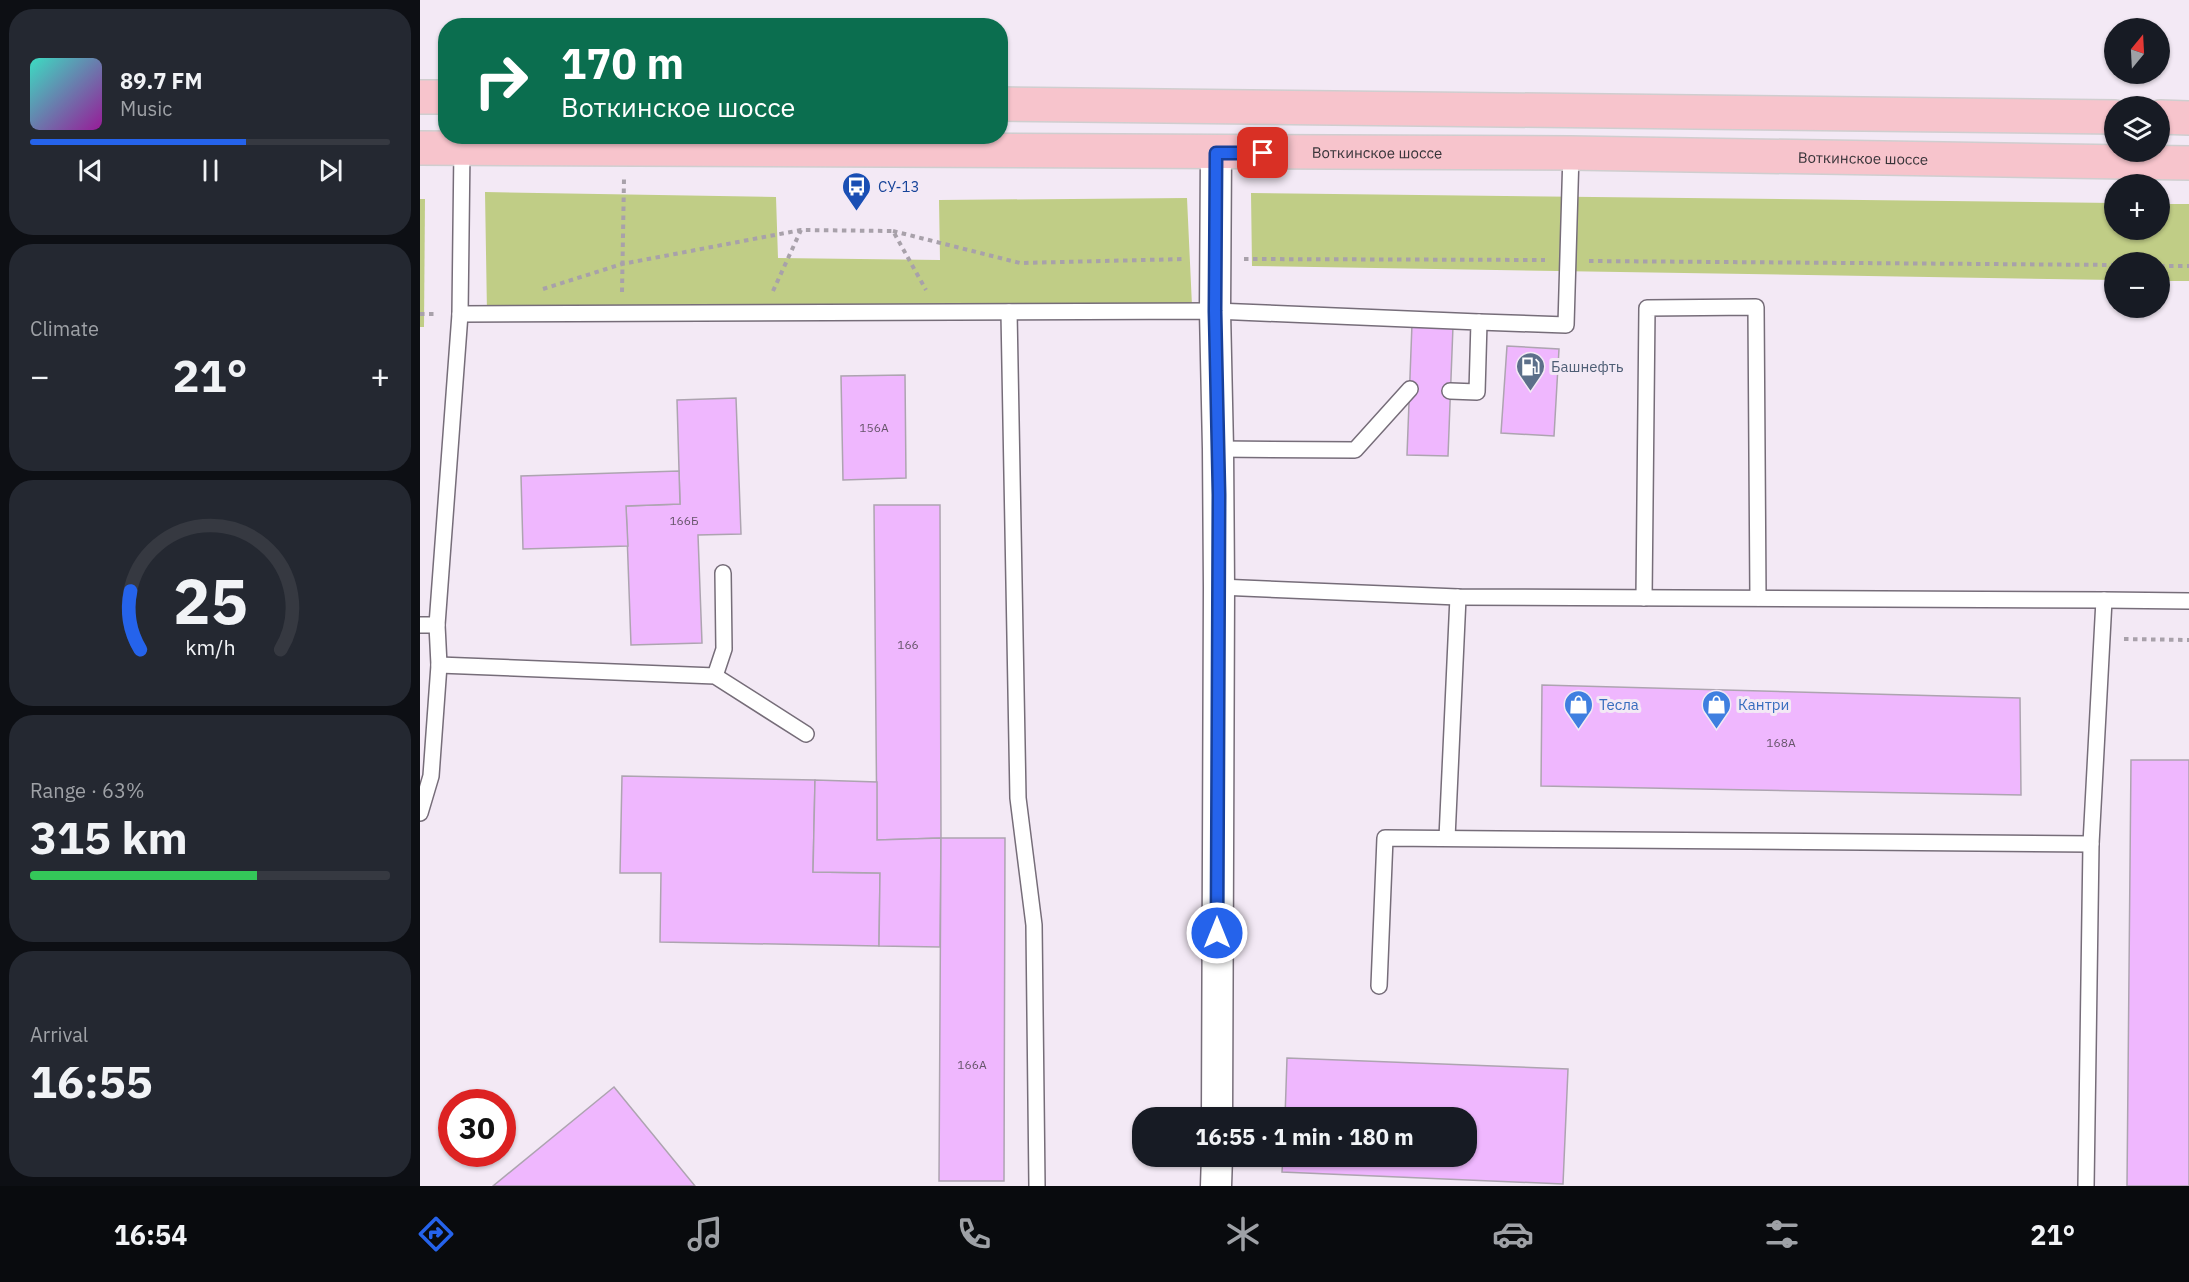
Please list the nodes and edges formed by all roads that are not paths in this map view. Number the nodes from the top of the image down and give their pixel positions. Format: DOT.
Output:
graph roads {
  1 [pos="420,97"];
  2 [pos="438,98"];
  3 [pos="1008,104"];
  4 [pos="1219,106"];
  5 [pos="2104,117"];
  6 [pos="2170,117"];
  7 [pos="2189,118"];
  8 [pos="448,144"];
  9 [pos="462,144"];
  10 [pos="508,144"];
  11 [pos="420,148"];
  12 [pos="1216,153"];
  13 [pos="1570,153"];
  14 [pos="2189,163"];
  15 [pos="1215,311"];
  16 [pos="1009,312"];
  17 [pos="460,314"];
  18 [pos="1479,322"];
  19 [pos="1410,389"];
  20 [pos="1450,391"];
  21 [pos="1218,449"];
  22 [pos="723,573"];
  23 [pos="1219,586"];
  24 [pos="1458,597"];
  25 [pos="1644,598"];
  26 [pos="1758,598"];
  27 [pos="2104,600"];
  28 [pos="2189,601"];
  29 [pos="420,625"];
  30 [pos="437,626"];
  31 [pos="439,665"];
  32 [pos="715,676"];
  33 [pos="806,734"];
  34 [pos="420,813"];
  35 [pos="1447,838"];
  36 [pos="2091,844"];
  37 [pos="1379,986"];
  38 [pos="1217,1107"];
  39 [pos="1217,1167"];
  40 [pos="1036,1186"];
  41 [pos="1216,1186"];
  42 [pos="2086,1186"];
  1 -- 2 [label="main road"];
  3 -- 4 [label="main road"];
  4 -- 5 [label="main road"];
  4 -- 12 [label="main road"];
  6 -- 7 [label="main road"];
  8 -- 11 [label="main road, Воткинское шоссе"];
  9 -- 17 [label="lane"];
  10 -- 12 [label="main road, Воткинское шоссе"];
  12 -- 13 [label="main road, Воткинское шоссе"];
  12 -- 15 [label="street"];
  13 -- 14 [label="main road, Воткинское шоссе"];
  13 -- 18 [label="lane"];
  15 -- 16 [label="lane"];
  15 -- 18 [label="lane"];
  15 -- 21 [label="street"];
  16 -- 17 [label="lane"];
  16 -- 40 [label="lane"];
  17 -- 30 [label="lane"];
  18 -- 20 [label="lane"];
  19 -- 21 [label="lane"];
  21 -- 23 [label="street"];
  22 -- 32 [label="lane"];
  23 -- 24 [label="lane"];
  23 -- 38 [label="street"];
  24 -- 25 [label="lane"];
  24 -- 35 [label="lane"];
  25 -- 26 [label="lane"];
  25 -- 26 [label="lane"];
  26 -- 27 [label="lane"];
  27 -- 28 [label="lane"];
  27 -- 36 [label="lane"];
  29 -- 30 [label="lane"];
  30 -- 31 [label="lane"];
  31 -- 32 [label="lane"];
  31 -- 34 [label="lane"];
  32 -- 33 [label="lane"];
  35 -- 36 [label="lane"];
  35 -- 37 [label="lane"];
  36 -- 42 [label="lane"];
  39 -- 41 [label="street"];
}
